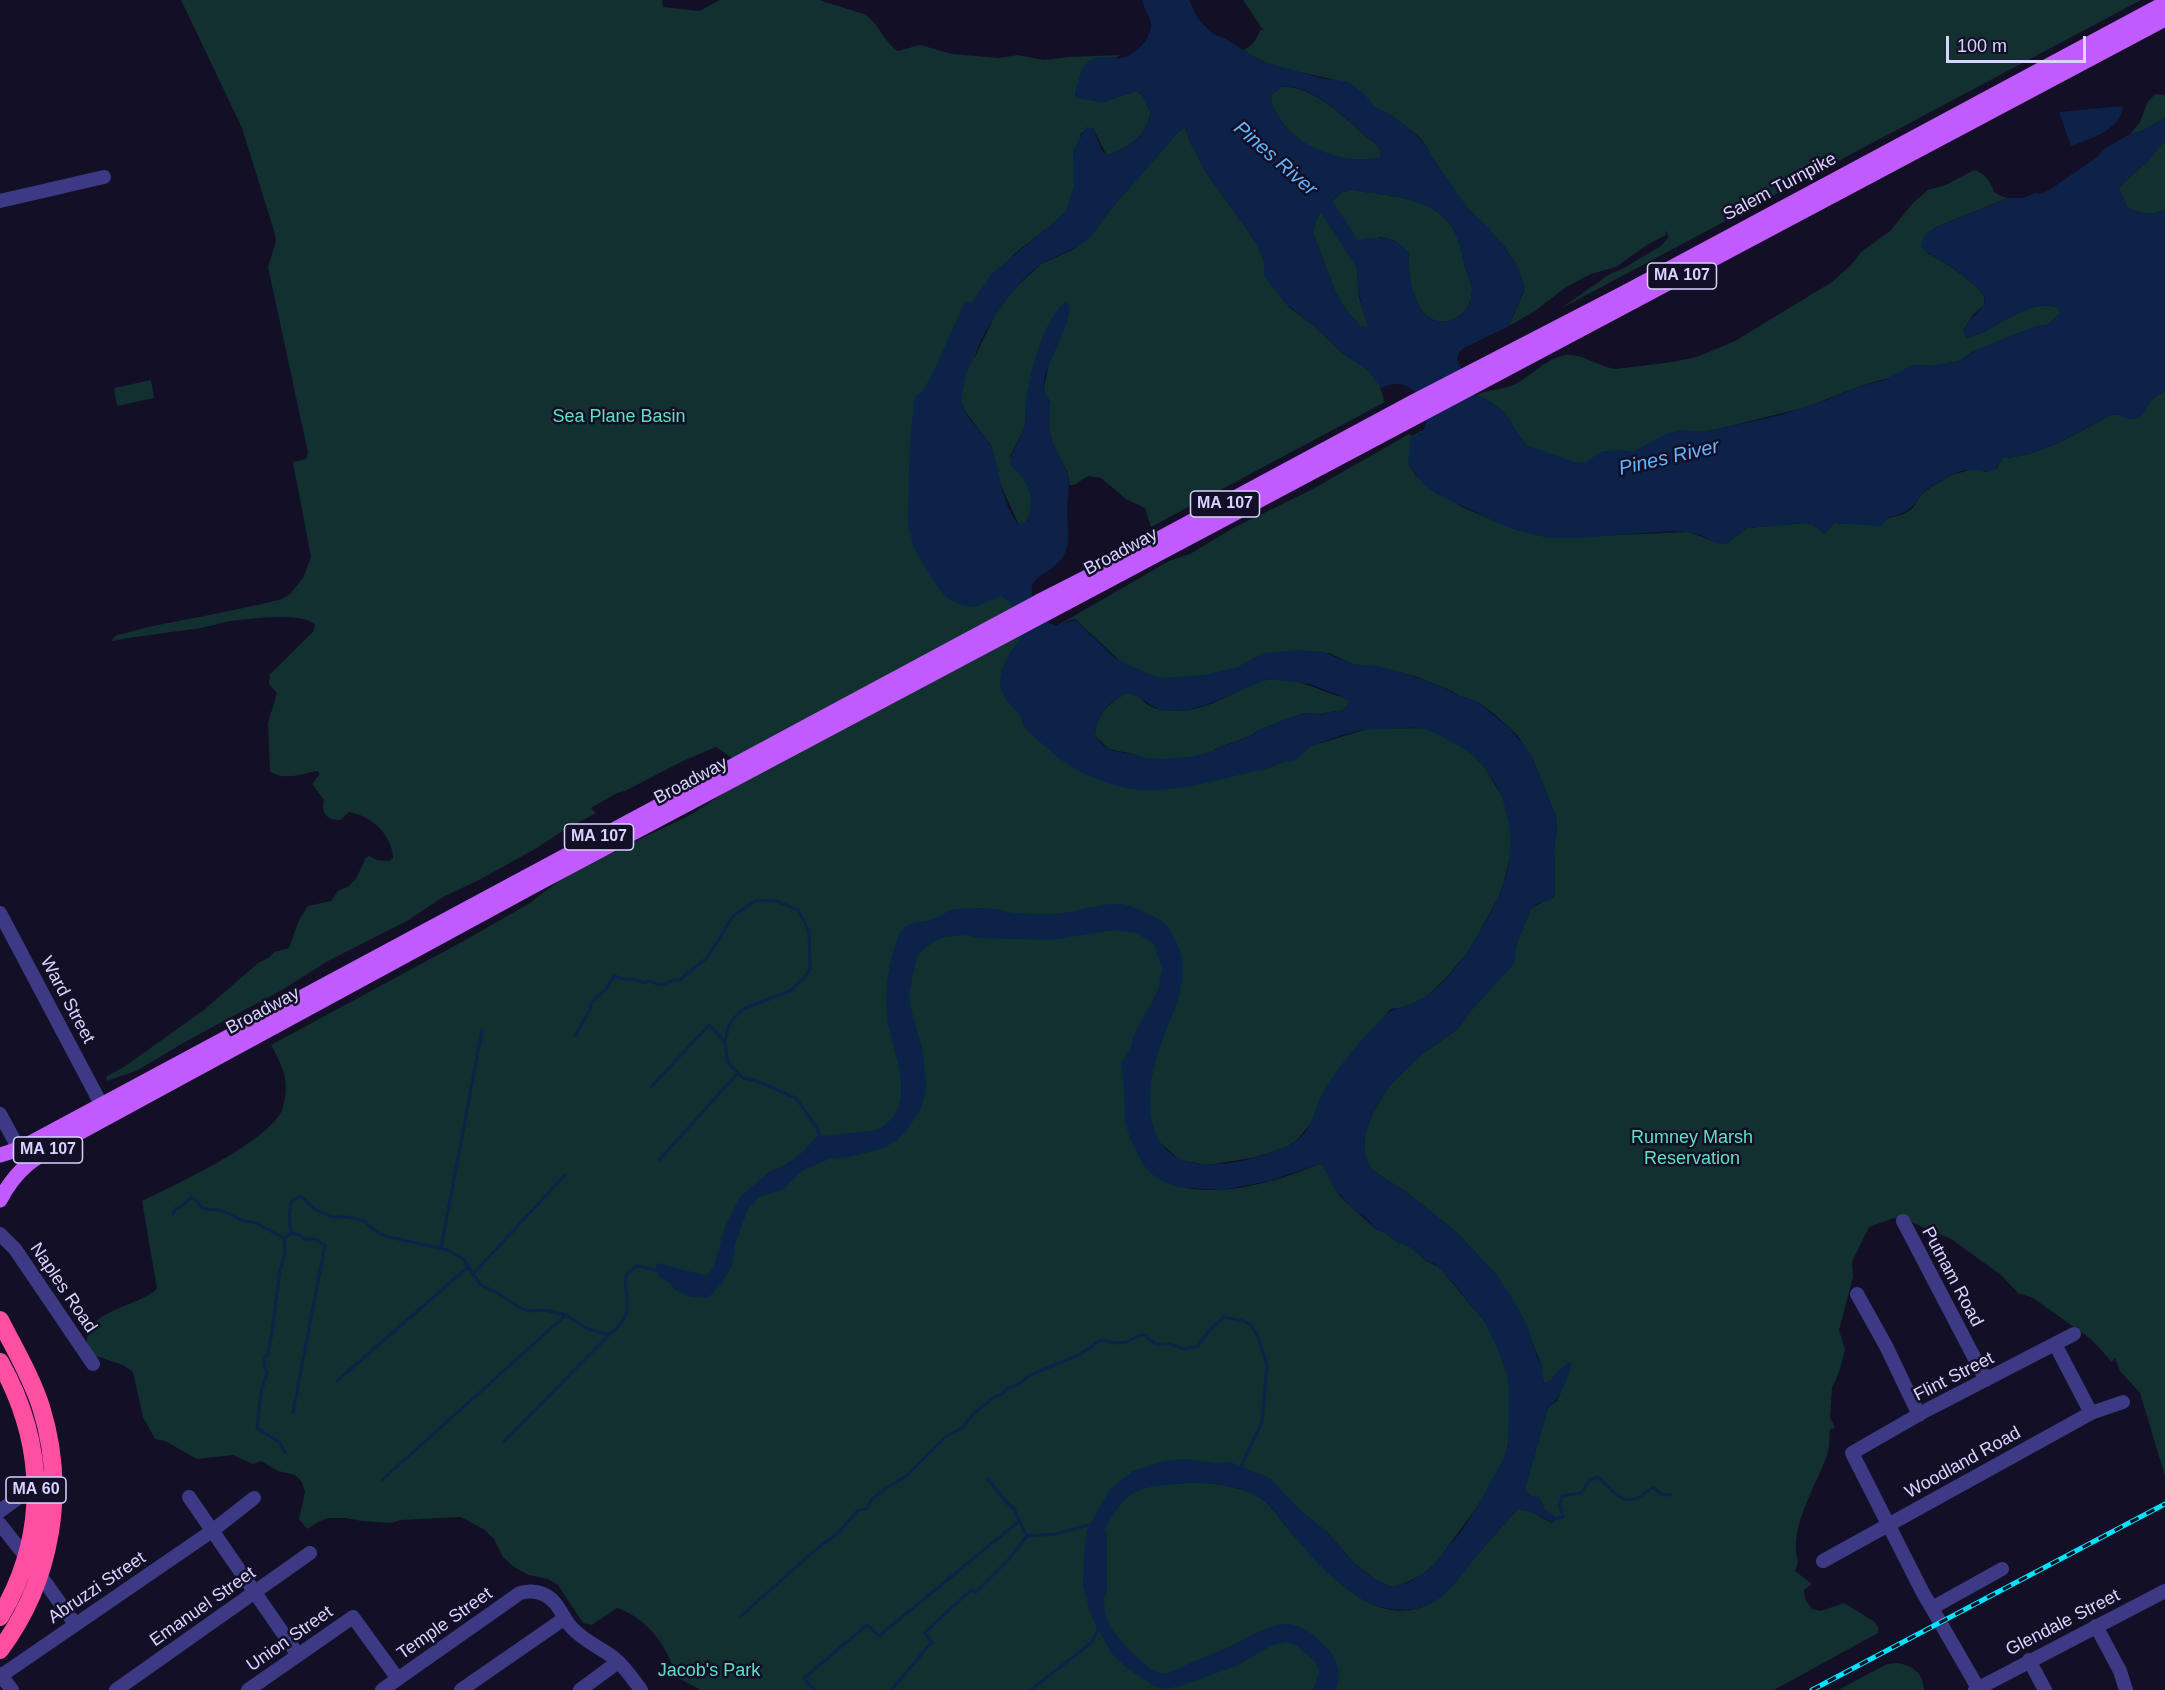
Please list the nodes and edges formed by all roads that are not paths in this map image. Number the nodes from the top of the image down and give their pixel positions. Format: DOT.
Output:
graph roads {
  1 [pos="2165,3"];
  2 [pos="2165,19"];
  3 [pos="104,177"];
  4 [pos="0,201"];
  5 [pos="1472,379"];
  6 [pos="1414,409"];
  7 [pos="1015,622"];
  8 [pos="0,913"];
  9 [pos="101,1104"];
  10 [pos="0,1114"];
  11 [pos="20,1149"];
  12 [pos="0,1155"];
  13 [pos="0,1200"];
  14 [pos="1903,1221"];
  15 [pos="0,1234"];
  16 [pos="1857,1294"];
  17 [pos="0,1320"];
  18 [pos="2074,1334"];
  19 [pos="2055,1344"];
  20 [pos="0,1362"];
  21 [pos="93,1364"];
  22 [pos="1986,1380"];
  23 [pos="2123,1402"];
  24 [pos="2091,1413"];
  25 [pos="1919,1415"];
  26 [pos="36,1491"];
  27 [pos="189,1497"];
  28 [pos="254,1498"];
  29 [pos="0,1511"];
  30 [pos="0,1524"];
  31 [pos="1887,1526"];
  32 [pos="212,1531"];
  33 [pos="310,1553"];
  34 [pos="26,1557"];
  35 [pos="1823,1561"];
  36 [pos="2002,1569"];
  37 [pos="40,1575"];
  38 [pos="255,1592"];
  39 [pos="2164,1593"];
  40 [pos="1932,1608"];
  41 [pos="0,1617"];
  42 [pos="565,1618"];
  43 [pos="75,1624"];
  44 [pos="2096,1626"];
  45 [pos="0,1650"];
  46 [pos="298,1655"];
  47 [pos="2029,1660"];
  48 [pos="618,1662"];
  49 [pos="1,1675"];
  50 [pos="398,1679"];
  51 [pos="1977,1689"];
  52 [pos="12,1690"];
  53 [pos="116,1690"];
  54 [pos="248,1690"];
  55 [pos="382,1690"];
  56 [pos="461,1690"];
  57 [pos="580,1690"];
  58 [pos="641,1690"];
  59 [pos="2045,1690"];
  60 [pos="2126,1690"];
  1 -- 5 [label="main road, Salem Turnpike / MA 107"];
  2 -- 5 [label="main road, Salem Turnpike / MA 107"];
  3 -- 4 [label="street"];
  5 -- 6 [label="main road, Salem Turnpike / MA 107"];
  6 -- 7 [label="main road, Broadway / MA 107"];
  7 -- 9 [label="main road, Broadway / MA 107"];
  7 -- 13 [label="main road, Broadway / MA 107"];
  8 -- 9 [label="street, Ward Street"];
  9 -- 11 [label="main road, Broadway / MA 107"];
  10 -- 11 [label="street"];
  11 -- 12 [label="main road, Broadway / MA 107"];
  14 -- 22 [label="street, Putnam Road"];
  15 -- 21 [label="street, Naples Road"];
  16 -- 25 [label="street"];
  17 -- 37 [label="highway, MA 60"];
  18 -- 19 [label="street, Flint Street"];
  19 -- 22 [label="street, Flint Street"];
  19 -- 24 [label="street"];
  20 -- 26 [label="highway, MA 60"];
  22 -- 25 [label="street, Flint Street"];
  23 -- 24 [label="street, Woodland Road"];
  24 -- 31 [label="street, Woodland Road"];
  25 -- 31 [label="street, Flint Street"];
  26 -- 29 [label="street"];
  26 -- 34 [label="highway, MA 60"];
  27 -- 32 [label="street"];
  28 -- 32 [label="street, Abruzzi Street"];
  30 -- 34 [label="street"];
  31 -- 35 [label="street, Woodland Road"];
  31 -- 40 [label="street"];
  32 -- 38 [label="street"];
  32 -- 43 [label="street, Abruzzi Street"];
  33 -- 38 [label="street, Emanuel Street"];
  34 -- 41 [label="highway, MA 60"];
  36 -- 40 [label="street"];
  37 -- 43 [label="street"];
  37 -- 45 [label="highway, MA 60"];
  38 -- 46 [label="street"];
  38 -- 53 [label="street, Emanuel Street"];
  39 -- 44 [label="street, Glendale Street"];
  40 -- 51 [label="street"];
  42 -- 48 [label="street"];
  42 -- 50 [label="street, Temple Street"];
  42 -- 56 [label="street"];
  43 -- 49 [label="street, Abruzzi Street"];
  44 -- 47 [label="street, Glendale Street"];
  44 -- 60 [label="street"];
  46 -- 50 [label="street, Union Street"];
  46 -- 54 [label="street, Union Street"];
  47 -- 51 [label="street, Glendale Street"];
  47 -- 59 [label="street"];
  48 -- 57 [label="street"];
  48 -- 58 [label="street"];
  49 -- 52 [label="street"];
  50 -- 55 [label="street, Temple Street"];
}
